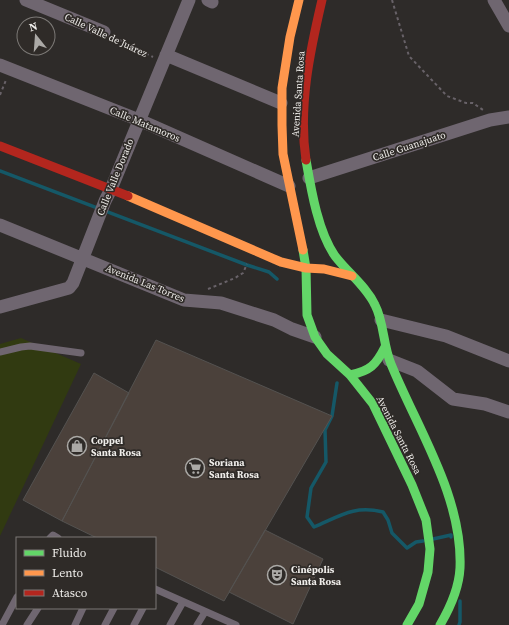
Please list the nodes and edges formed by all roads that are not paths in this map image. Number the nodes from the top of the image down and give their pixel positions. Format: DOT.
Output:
graph roads {
  1 [pos="26,0"];
  2 [pos="189,0"];
  3 [pos="298,0"];
  4 [pos="322,0"];
  5 [pos="494,0"];
  6 [pos="507,18"];
  7 [pos="104,32"];
  8 [pos="165,59"];
  9 [pos="5,67"];
  10 [pos="281,103"];
  11 [pos="509,117"];
  12 [pos="139,120"];
  13 [pos="0,146"];
  14 [pos="309,178"];
  15 [pos="289,186"];
  16 [pos="111,189"];
  17 [pos="0,225"];
  18 [pos="83,258"];
  19 [pos="306,268"];
  20 [pos="352,276"];
  21 [pos="1,307"];
  22 [pos="381,320"];
  23 [pos="315,337"];
  24 [pos="385,347"];
  25 [pos="0,352"];
  26 [pos="81,353"];
  27 [pos="389,360"];
  28 [pos="509,361"];
  29 [pos="350,375"];
  30 [pos="509,412"];
  31 [pos="156,589"];
  32 [pos="16,600"];
  33 [pos="183,602"];
  34 [pos="37,609"];
  35 [pos="83,609"];
  36 [pos="113,609"];
  37 [pos="142,609"];
  38 [pos="205,612"];
  39 [pos="233,624"];
  40 [pos="2,625"];
  41 [pos="27,625"];
  42 [pos="75,625"];
  43 [pos="105,625"];
  44 [pos="134,625"];
  45 [pos="170,625"];
  46 [pos="197,625"];
  47 [pos="407,625"];
  48 [pos="440,625"];
  1 -- 7 [label="street, Calle Valle de Juárez"];
  2 -- 8 [label="street, Calle Valle Dorado"];
  3 -- 10 [label="main road, Avenida Santa Rosa"];
  4 -- 14 [label="main road, Avenida Santa Rosa"];
  5 -- 6 [label="street"];
  8 -- 10 [label="street"];
  8 -- 12 [label="street, Calle Valle Dorado"];
  9 -- 12 [label="street, Calle Matamoros"];
  10 -- 15 [label="main road, Avenida Santa Rosa"];
  11 -- 14 [label="street, Calle Guanajuato"];
  12 -- 15 [label="street, Calle Matamoros"];
  12 -- 16 [label="street, Calle Valle Dorado"];
  13 -- 16 [label="main road"];
  14 -- 20 [label="main road, Avenida Santa Rosa"];
  15 -- 19 [label="main road, Avenida Santa Rosa"];
  16 -- 18 [label="street, Calle Valle Dorado"];
  16 -- 19 [label="main road"];
  17 -- 18 [label="street, Avenida Las Torres"];
  18 -- 21 [label="street, Calle Valle Dorado"];
  18 -- 23 [label="street, Avenida Las Torres"];
  19 -- 20 [label="main road"];
  19 -- 23 [label="main road, Avenida Santa Rosa"];
  20 -- 22 [label="main road, Avenida Santa Rosa"];
  22 -- 24 [label="main road, Avenida Santa Rosa"];
  22 -- 28 [label="street"];
  23 -- 29 [label="main road, Avenida Santa Rosa"];
  24 -- 27 [label="main road, Avenida Santa Rosa"];
  24 -- 29 [label="main road"];
  25 -- 26 [label="lane"];
  27 -- 30 [label="street"];
  27 -- 48 [label="main road, Avenida Santa Rosa"];
  29 -- 47 [label="main road, Avenida Santa Rosa"];
  31 -- 33 [label="lane"];
  32 -- 40 [label="lane"];
  33 -- 38 [label="lane"];
  33 -- 45 [label="lane"];
  34 -- 41 [label="lane"];
  35 -- 42 [label="lane"];
  36 -- 43 [label="lane"];
  37 -- 44 [label="lane"];
  38 -- 39 [label="lane"];
  38 -- 46 [label="lane"];
}
